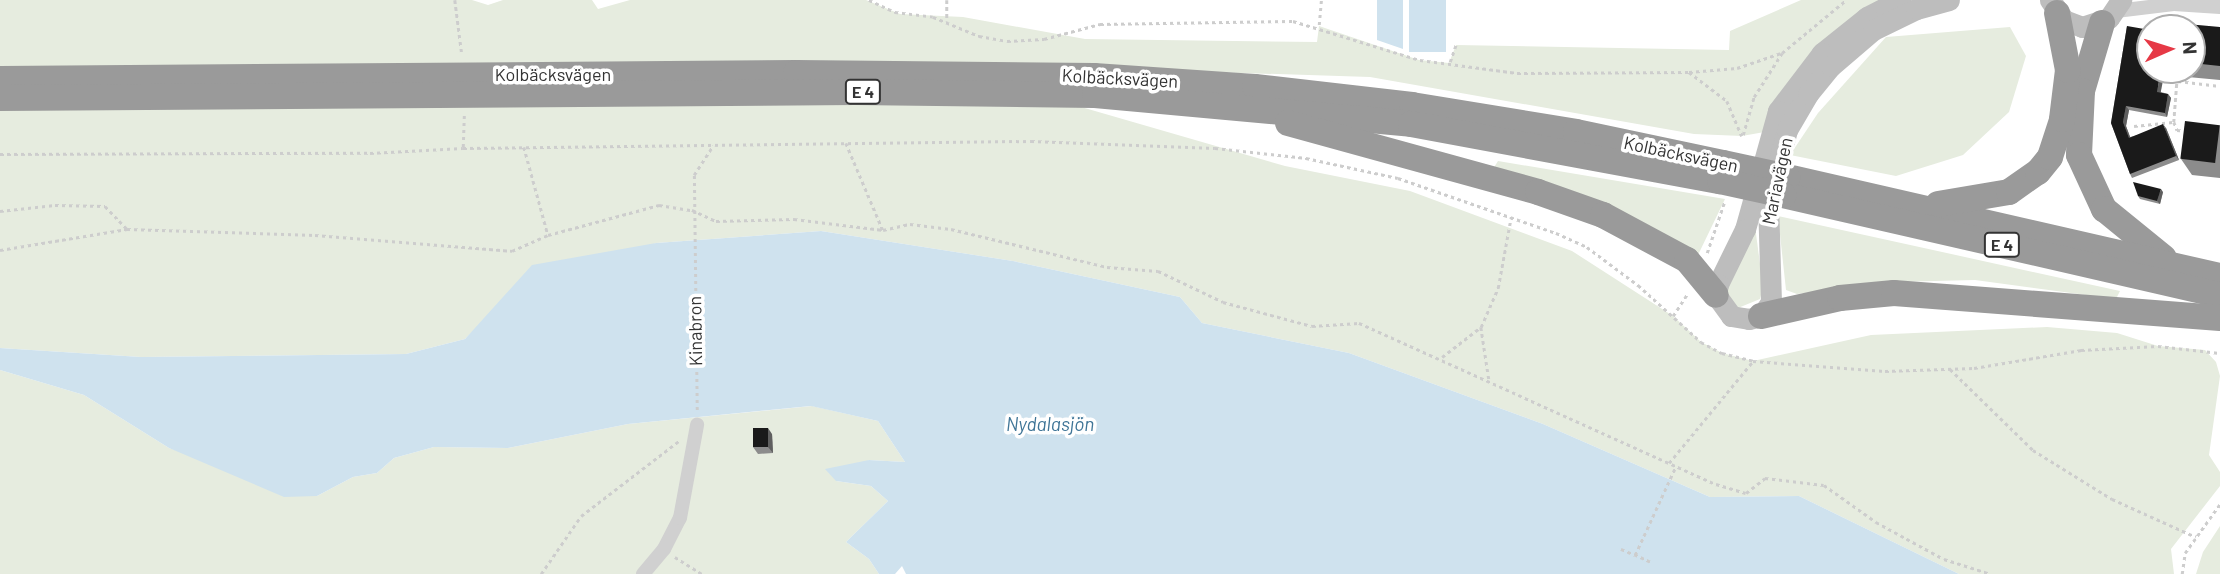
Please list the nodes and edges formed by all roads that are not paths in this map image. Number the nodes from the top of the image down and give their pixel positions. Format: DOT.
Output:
graph roads {
  1 [pos="1900,0"];
  2 [pos="1949,0"];
  3 [pos="2194,0"];
  4 [pos="2051,4"];
  5 [pos="2220,7"];
  6 [pos="2113,12"];
  7 [pos="0,79"];
  8 [pos="0,98"];
  9 [pos="1237,105"];
  10 [pos="1721,172"];
  11 [pos="1785,186"];
  12 [pos="1917,207"];
  13 [pos="2174,265"];
  14 [pos="2220,276"];
  15 [pos="1716,295"];
  16 [pos="2220,295"];
  17 [pos="1761,316"];
  18 [pos="2220,318"];
  19 [pos="697,425"];
  20 [pos="643,574"];
  1 -- 15 [label="street, Mariavägen"];
  2 -- 17 [label="street, Mariavägen"];
  3 -- 5 [label="street"];
  4 -- 6 [label="street"];
  4 -- 12 [label="highway"];
  5 -- 6 [label="street"];
  6 -- 13 [label="highway"];
  7 -- 10 [label="highway, Kolbäcksvägen / E 4"];
  8 -- 9 [label="highway, Kolbäcksvägen / E 4"];
  9 -- 10 [label="highway, Kolbäcksvägen / E 4"];
  9 -- 15 [label="highway"];
  10 -- 11 [label="highway, Kolbäcksvägen / E 4, bridge"];
  11 -- 12 [label="highway, Kolbäcksvägen / E 4"];
  11 -- 16 [label="highway, Kolbäcksvägen / E 4"];
  12 -- 13 [label="highway, Kolbäcksvägen / E 4"];
  13 -- 14 [label="highway, Kolbäcksvägen / E 4"];
  15 -- 17 [label="street"];
  17 -- 18 [label="highway"];
  19 -- 20 [label="street"];
}
